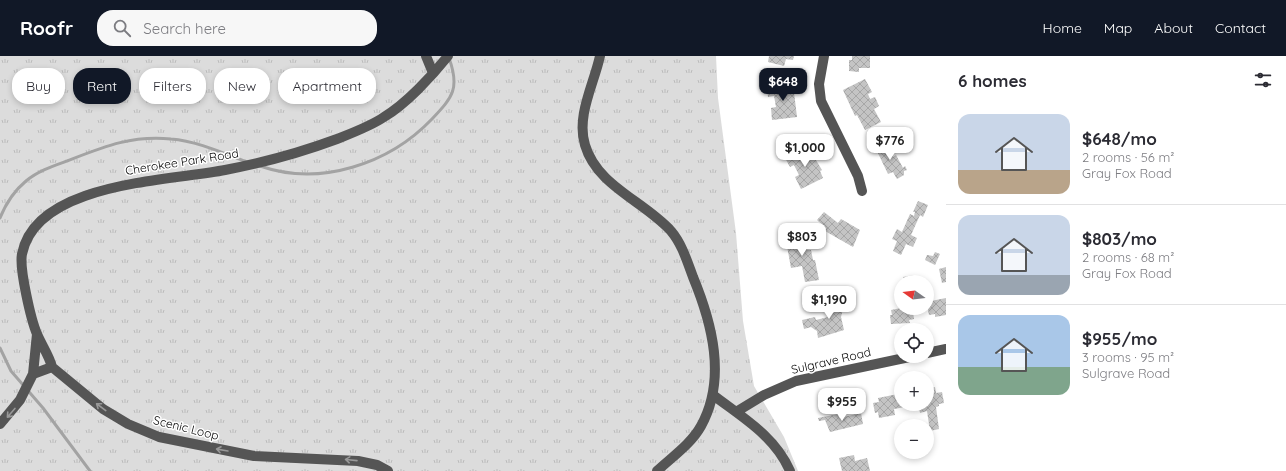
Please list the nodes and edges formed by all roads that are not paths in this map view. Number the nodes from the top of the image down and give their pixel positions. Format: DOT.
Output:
graph roads {
  1 [pos="426,56"];
  2 [pos="448,56"];
  3 [pos="600,56"];
  4 [pos="824,56"];
  5 [pos="435,72"];
  6 [pos="862,191"];
  7 [pos="37,334"];
  8 [pos="946,349"];
  9 [pos="934,352"];
  10 [pos="894,360"];
  11 [pos="52,367"];
  12 [pos="33,374"];
  13 [pos="713,395"];
  14 [pos="736,412"];
  15 [pos="0,424"];
  16 [pos="388,471"];
  17 [pos="657,471"];
  18 [pos="790,471"];
  1 -- 5 [label="street"];
  2 -- 5 [label="street, Cherokee Park Road"];
  3 -- 13 [label="street"];
  4 -- 6 [label="street"];
  5 -- 7 [label="street, Cherokee Park Road"];
  7 -- 11 [label="street, Cherokee Park Road"];
  7 -- 12 [label="street, Cherokee Park Road"];
  8 -- 9 [label="street"];
  10 -- 14 [label="street, Sulgrave Road"];
  11 -- 12 [label="street"];
  16 -- 11 [label="street, Scenic Loop, one-way"];
  12 -- 15 [label="street, one-way"];
  13 -- 14 [label="street"];
  13 -- 17 [label="street"];
  14 -- 18 [label="street"];
}
